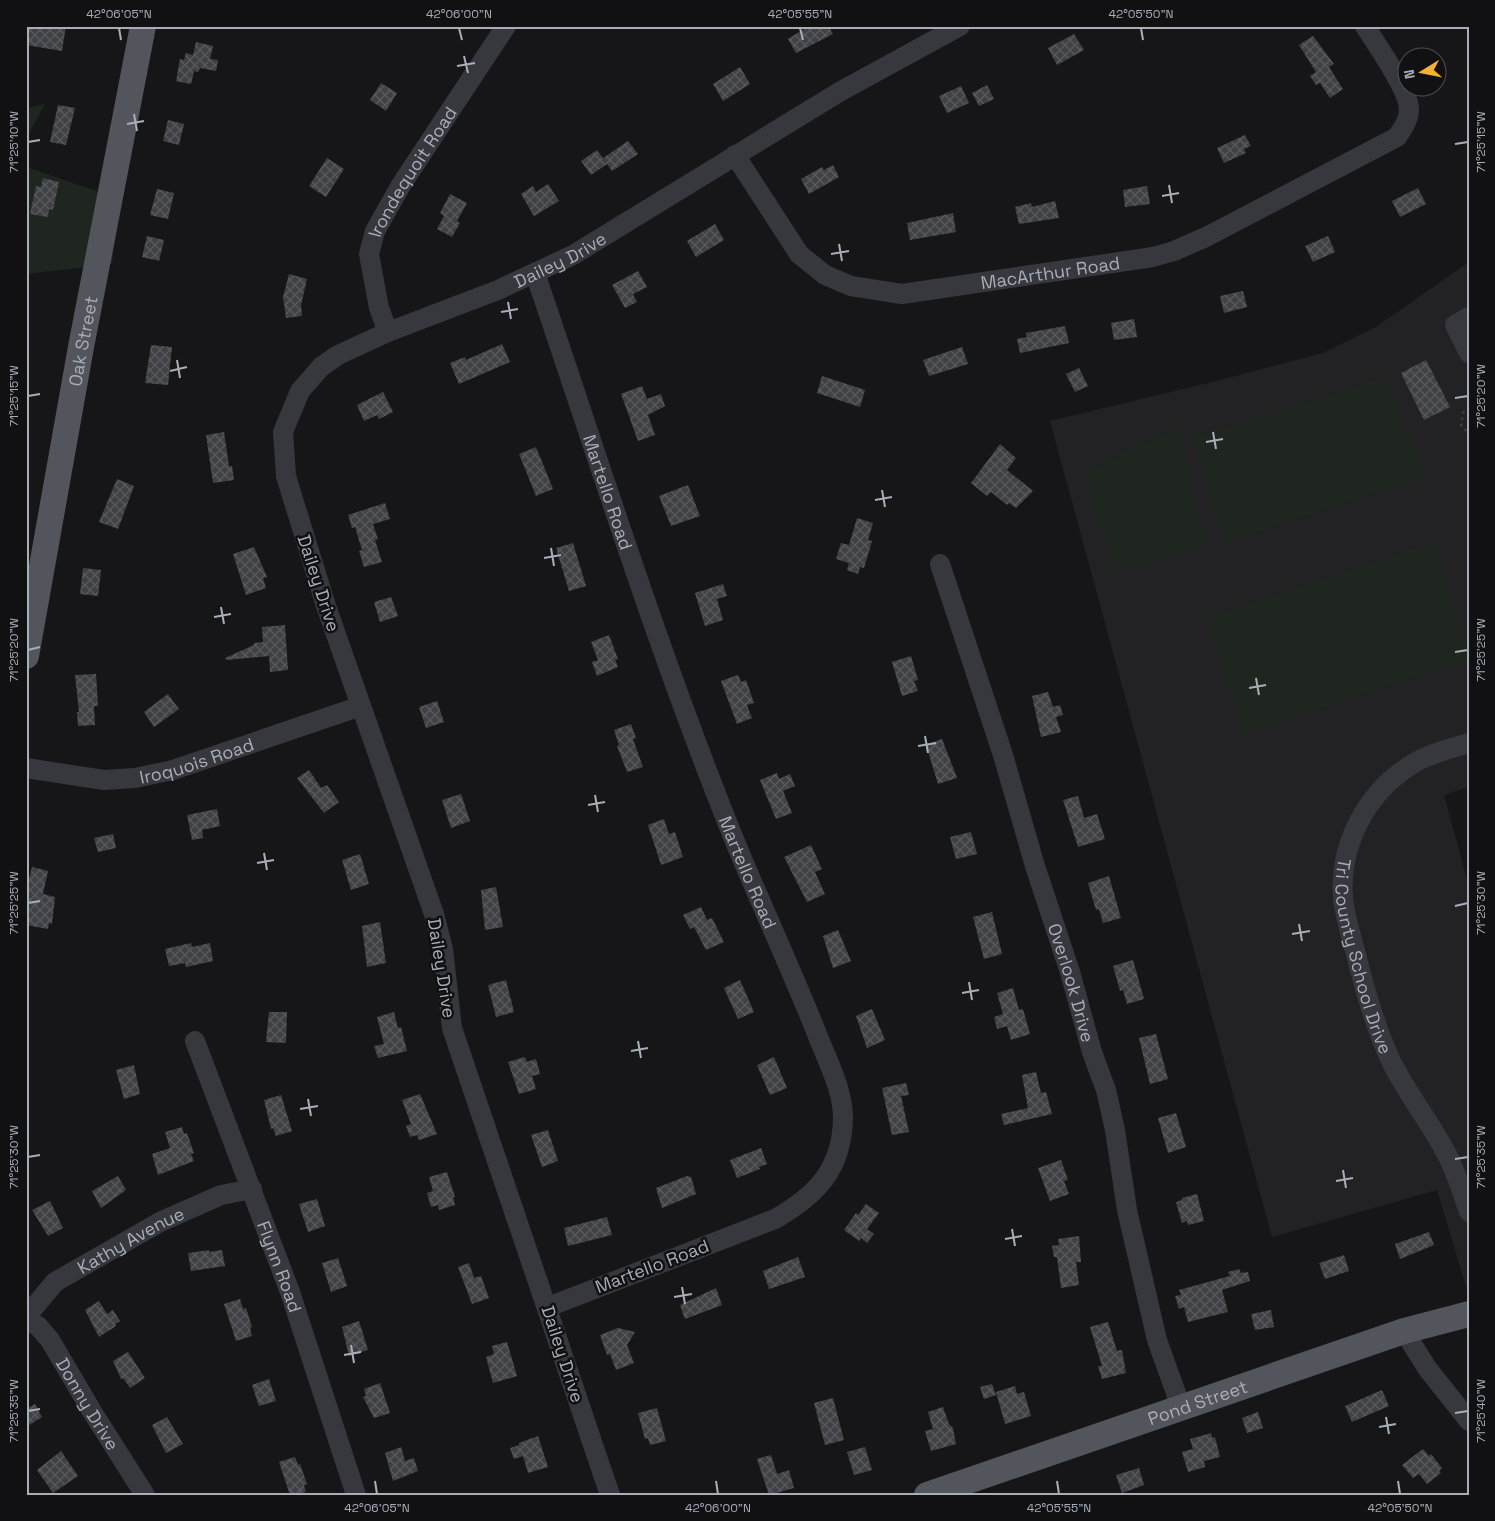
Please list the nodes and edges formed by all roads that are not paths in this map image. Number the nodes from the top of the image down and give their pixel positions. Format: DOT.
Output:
graph roads {
  1 [pos="143,26"];
  2 [pos="506,26"];
  3 [pos="960,26"];
  4 [pos="1366,26"];
  5 [pos="735,155"];
  6 [pos="535,273"];
  7 [pos="1469,317"];
  8 [pos="388,332"];
  9 [pos="1469,352"];
  10 [pos="940,564"];
  11 [pos="26,656"];
  12 [pos="361,706"];
  13 [pos="1469,743"];
  14 [pos="26,768"];
  15 [pos="196,1041"];
  16 [pos="252,1189"];
  17 [pos="1469,1212"];
  18 [pos="548,1307"];
  19 [pos="1469,1314"];
  20 [pos="26,1318"];
  21 [pos="1404,1332"];
  22 [pos="1181,1407"];
  23 [pos="1469,1421"];
  24 [pos="145,1495"];
  25 [pos="356,1495"];
  26 [pos="610,1495"];
  27 [pos="927,1495"];
  1 -- 11 [label="main road, Oak Street"];
  2 -- 8 [label="street, Irondequoit Road"];
  3 -- 5 [label="street, Dailey Drive"];
  4 -- 5 [label="street, MacArthur Road"];
  5 -- 6 [label="street, Dailey Drive"];
  6 -- 8 [label="street, Dailey Drive"];
  6 -- 18 [label="street, Martello Road"];
  7 -- 9 [label="street"];
  8 -- 12 [label="street, Dailey Drive"];
  10 -- 22 [label="street, Overlook Drive"];
  12 -- 14 [label="street, Iroquois Road"];
  12 -- 18 [label="street, Dailey Drive"];
  13 -- 17 [label="street, Tri County School Drive"];
  15 -- 16 [label="street, Flynn Road"];
  16 -- 20 [label="street, Kathy Avenue"];
  16 -- 25 [label="street, Flynn Road"];
  18 -- 26 [label="street, Dailey Drive"];
  19 -- 21 [label="main road, Pond Street"];
  20 -- 24 [label="street, Donny Drive"];
  21 -- 22 [label="main road, Pond Street"];
  21 -- 23 [label="street"];
  22 -- 27 [label="main road, Pond Street"];
}
